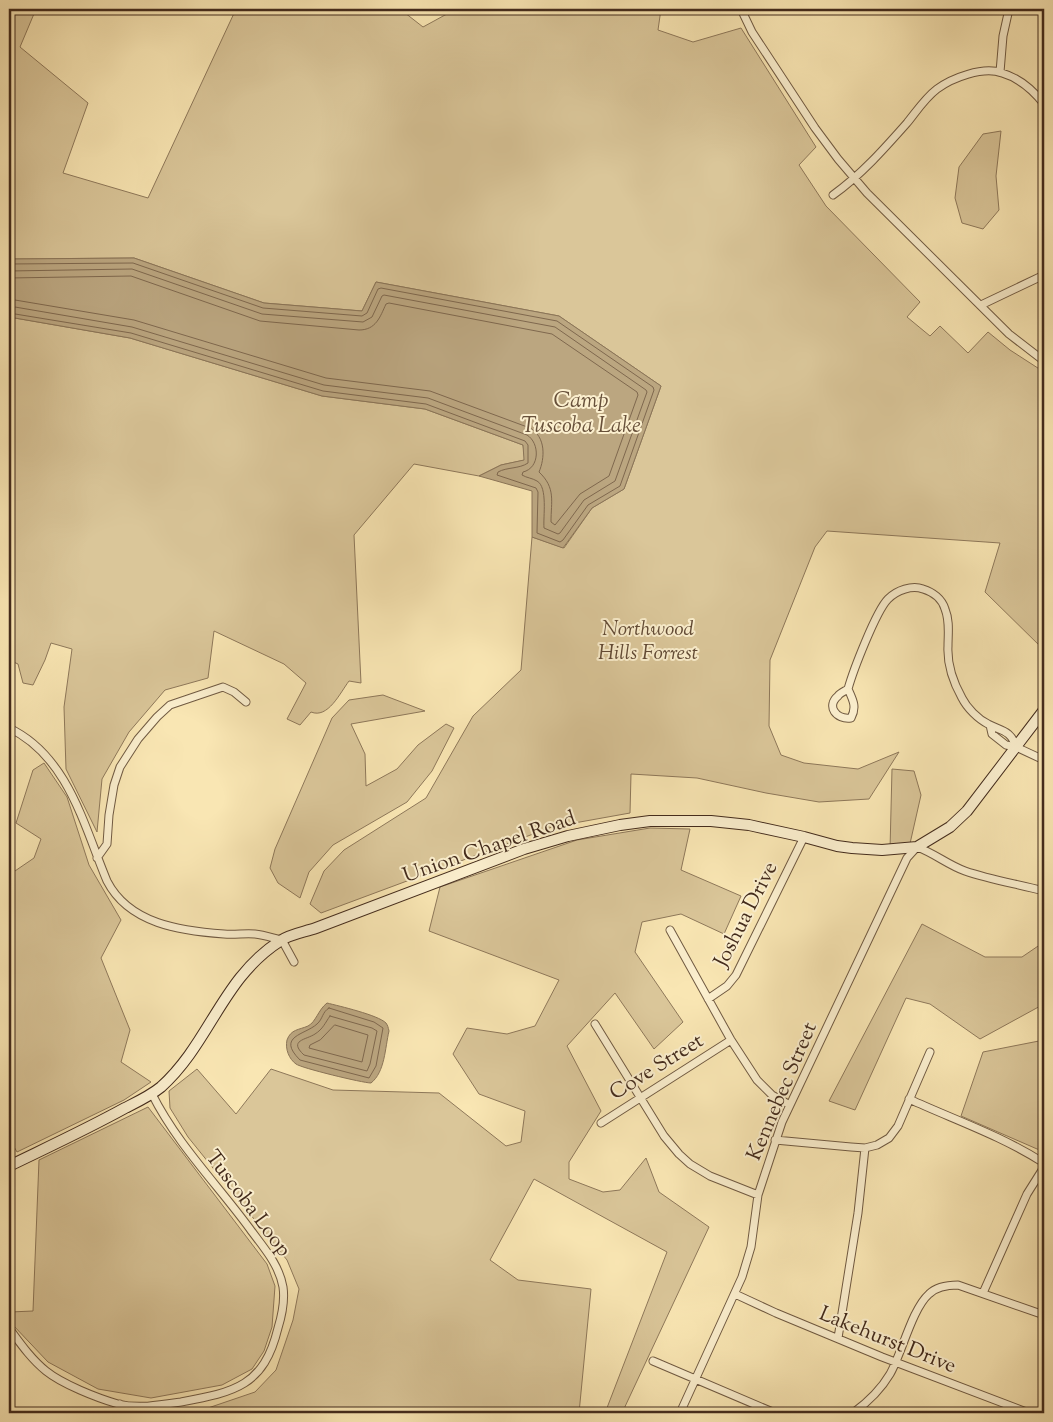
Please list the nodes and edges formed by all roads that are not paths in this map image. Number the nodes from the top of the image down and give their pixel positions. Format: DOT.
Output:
graph roads {
  1 [pos="741,9"];
  2 [pos="1009,9"];
  3 [pos="1000,72"];
  4 [pos="1044,104"];
  5 [pos="855,179"];
  6 [pos="1044,192"];
  7 [pos="833,195"];
  8 [pos="1044,216"];
  9 [pos="1044,275"];
  10 [pos="981,305"];
  11 [pos="1044,362"];
  12 [pos="848,689"];
  13 [pos="246,702"];
  14 [pos="1044,710"];
  15 [pos="9,728"];
  16 [pos="1016,746"];
  17 [pos="1044,760"];
  18 [pos="804,837"];
  19 [pos="917,847"];
  20 [pos="97,858"];
  21 [pos="1044,891"];
  22 [pos="670,930"];
  23 [pos="282,940"];
  24 [pos="294,962"];
  25 [pos="708,999"];
  26 [pos="594,1024"];
  27 [pos="731,1040"];
  28 [pos="930,1052"];
  29 [pos="152,1094"];
  30 [pos="641,1097"];
  31 [pos="910,1100"];
  32 [pos="790,1105"];
  33 [pos="601,1122"];
  34 [pos="775,1140"];
  35 [pos="865,1148"];
  36 [pos="1044,1162"];
  37 [pos="9,1166"];
  38 [pos="1044,1167"];
  39 [pos="758,1195"];
  40 [pos="982,1293"];
  41 [pos="735,1294"];
  42 [pos="1044,1315"];
  43 [pos="9,1328"];
  44 [pos="838,1338"];
  45 [pos="653,1361"];
  46 [pos="896,1362"];
  47 [pos="696,1379"];
  48 [pos="120,1404"];
  49 [pos="114,1413"];
  50 [pos="680,1413"];
  51 [pos="775,1413"];
  52 [pos="853,1413"];
  53 [pos="1029,1413"];
  1 -- 5 [label="street"];
  2 -- 3 [label="street"];
  3 -- 4 [label="street"];
  3 -- 5 [label="street"];
  5 -- 7 [label="street"];
  5 -- 10 [label="street"];
  6 -- 8 [label="street"];
  9 -- 10 [label="street"];
  10 -- 11 [label="street"];
  12 -- 16 [label="street"];
  13 -- 20 [label="street"];
  14 -- 16 [label="street, Union Chapel Road"];
  15 -- 20 [label="street"];
  16 -- 17 [label="street"];
  16 -- 19 [label="street, Union Chapel Road"];
  18 -- 19 [label="street, Union Chapel Road"];
  18 -- 23 [label="street, Union Chapel Road"];
  18 -- 25 [label="street, Joshua Drive"];
  19 -- 21 [label="street"];
  19 -- 32 [label="street, Kennebec Street"];
  20 -- 23 [label="street"];
  22 -- 25 [label="street"];
  23 -- 24 [label="street"];
  23 -- 29 [label="street, Union Chapel Road"];
  25 -- 27 [label="street"];
  26 -- 30 [label="street"];
  27 -- 30 [label="street, Cove Street"];
  27 -- 32 [label="street"];
  28 -- 31 [label="street"];
  29 -- 37 [label="street, Union Chapel Road"];
  29 -- 48 [label="street, Tuscoba Loop"];
  30 -- 33 [label="street, Cove Street"];
  30 -- 39 [label="street"];
  31 -- 35 [label="street"];
  31 -- 36 [label="street"];
  32 -- 34 [label="street, Kennebec Street"];
  34 -- 35 [label="street"];
  34 -- 39 [label="street, Kennebec Street"];
  35 -- 44 [label="street"];
  38 -- 40 [label="street"];
  39 -- 41 [label="street, Kennebec Street"];
  40 -- 42 [label="street"];
  40 -- 46 [label="street"];
  41 -- 44 [label="street, Lakehurst Drive"];
  41 -- 47 [label="street, Kennebec Street"];
  43 -- 48 [label="street, Tuscoba Loop"];
  44 -- 46 [label="street, Lakehurst Drive"];
  45 -- 47 [label="street"];
  46 -- 52 [label="street"];
  46 -- 53 [label="street, Lakehurst Drive"];
  47 -- 50 [label="street, Kennebec Street"];
  47 -- 51 [label="street"];
  48 -- 49 [label="street"];
}
